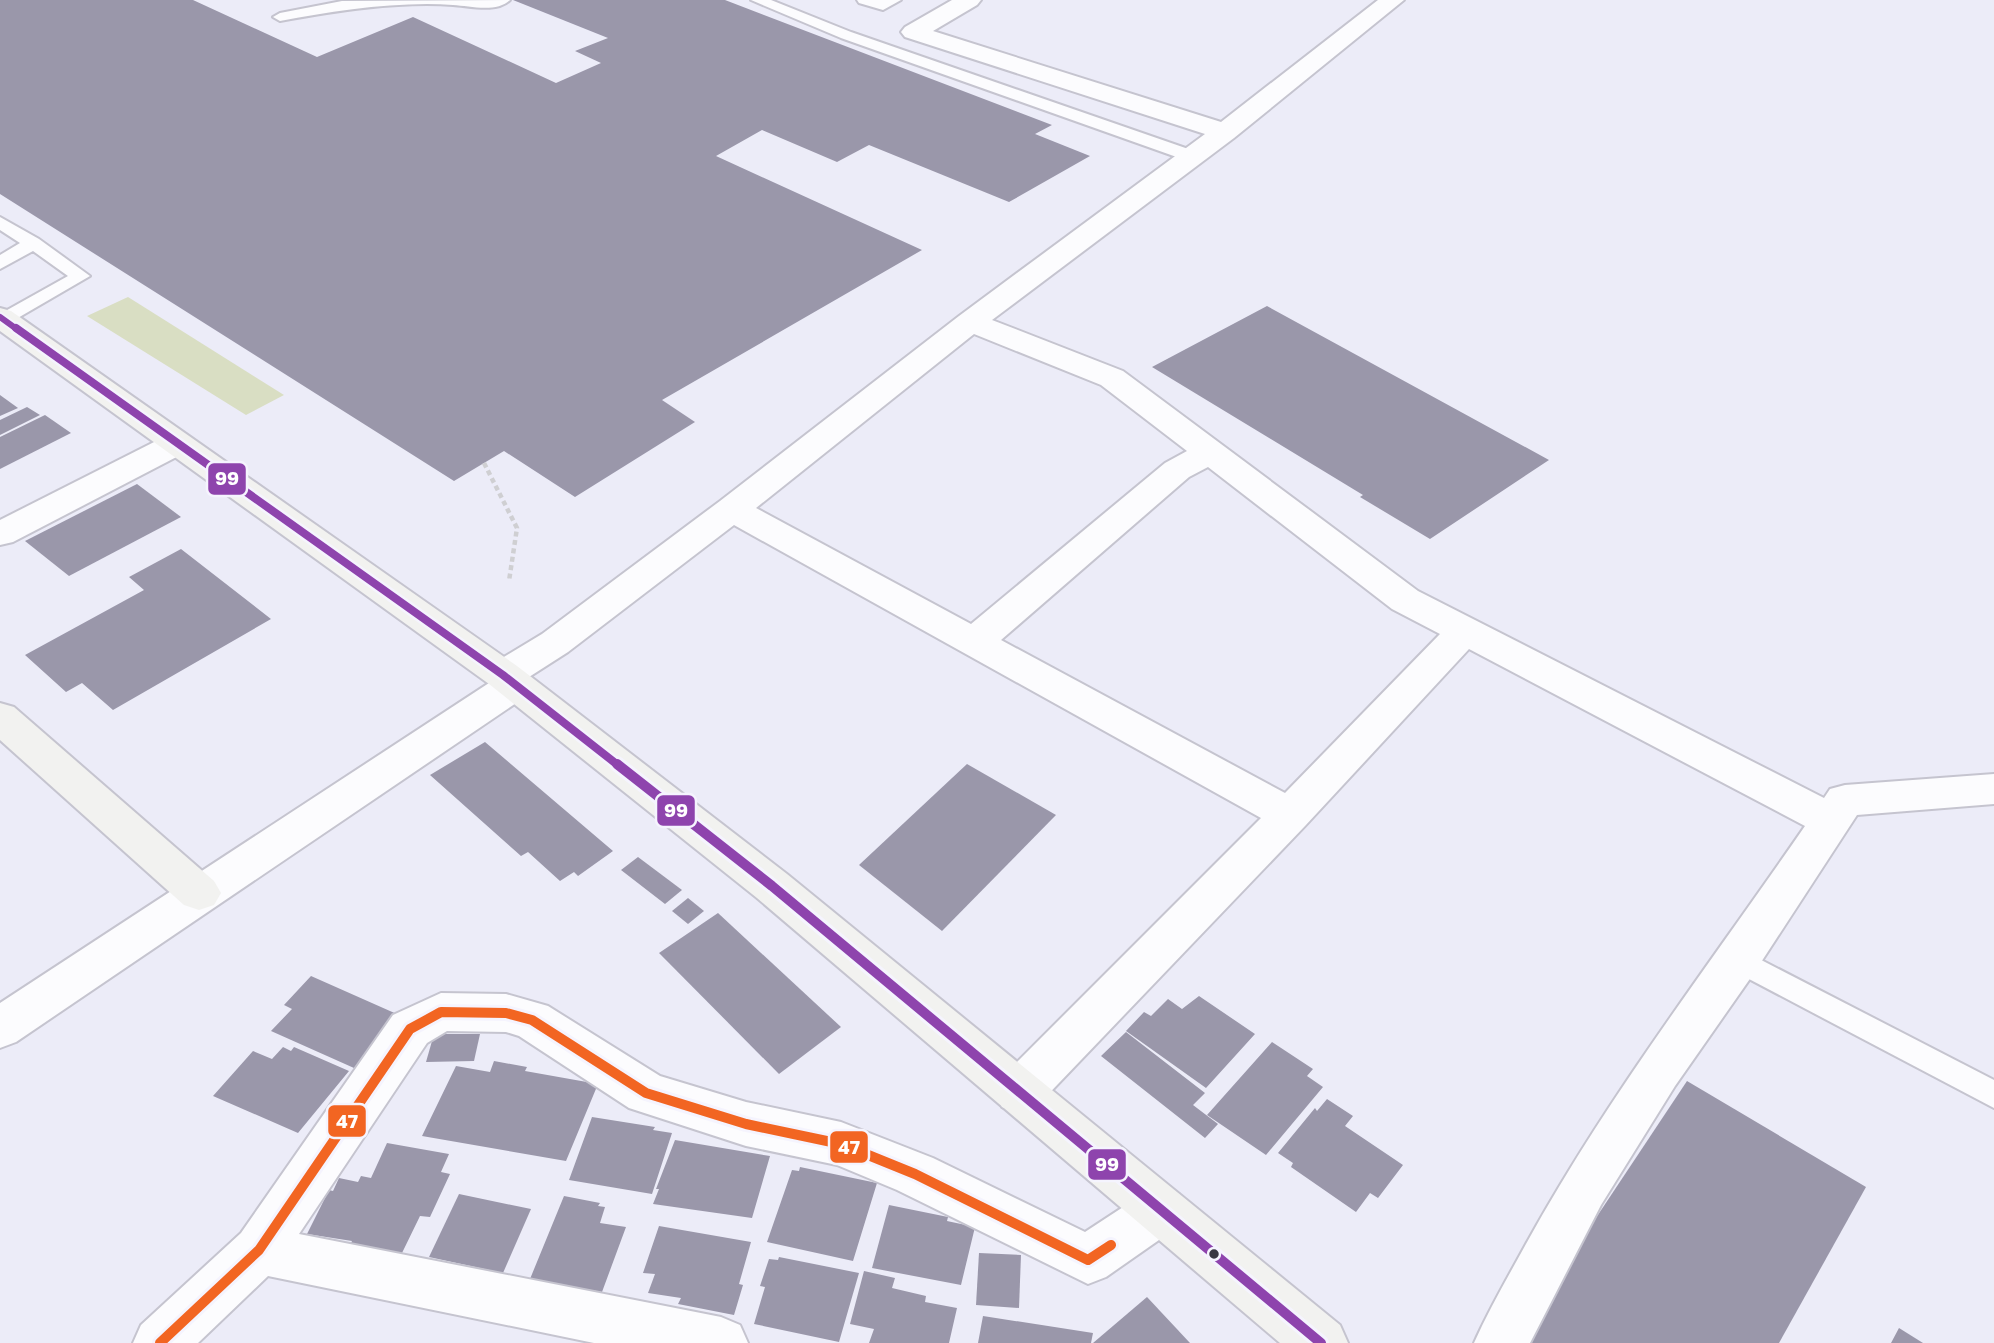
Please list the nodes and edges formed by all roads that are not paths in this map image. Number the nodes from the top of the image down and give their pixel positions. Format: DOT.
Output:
graph roads {
  1 [pos="456,0"];
  2 [pos="503,0"];
  3 [pos="758,0"];
  4 [pos="864,0"];
  5 [pos="894,0"];
  6 [pos="969,0"];
  7 [pos="1392,0"];
  8 [pos="280,17"];
  9 [pos="1225,132"];
  10 [pos="1191,156"];
  11 [pos="0,222"];
  12 [pos="33,243"];
  13 [pos="0,263"];
  14 [pos="2,318"];
  15 [pos="970,322"];
  16 [pos="176,443"];
  17 [pos="1210,453"];
  18 [pos="732,509"];
  19 [pos="0,534"];
  20 [pos="1464,631"];
  21 [pos="974,642"];
  22 [pos="509,680"];
  23 [pos="0,717"];
  24 [pos="1994,789"];
  25 [pos="1290,815"];
  26 [pos="1831,820"];
  27 [pos="199,893"];
  28 [pos="1738,960"];
  29 [pos="0,1028"];
  30 [pos="1019,1092"];
  31 [pos="1994,1095"];
  32 [pos="1161,1210"];
  33 [pos="259,1250"];
  34 [pos="582,1329"];
  35 [pos="160,1343"];
  36 [pos="721,1343"];
  37 [pos="1321,1343"];
  38 [pos="1501,1343"];
  1 -- 2 [label="lane"];
  1 -- 8 [label="lane"];
  3 -- 10 [label="lane"];
  4 -- 5 [label="lane"];
  6 -- 9 [label="street"];
  7 -- 9 [label="street"];
  9 -- 10 [label="street"];
  10 -- 15 [label="street"];
  11 -- 12 [label="lane"];
  12 -- 13 [label="lane"];
  12 -- 14 [label="lane"];
  14 -- 16 [label="street"];
  15 -- 17 [label="street"];
  15 -- 18 [label="street"];
  16 -- 19 [label="street"];
  16 -- 22 [label="street"];
  17 -- 20 [label="street"];
  17 -- 21 [label="street"];
  18 -- 21 [label="street"];
  18 -- 22 [label="street"];
  20 -- 25 [label="street"];
  20 -- 26 [label="street"];
  21 -- 25 [label="street"];
  22 -- 27 [label="street"];
  22 -- 30 [label="street"];
  23 -- 27 [label="street"];
  24 -- 26 [label="street"];
  25 -- 30 [label="street"];
  26 -- 28 [label="street"];
  27 -- 29 [label="street"];
  28 -- 31 [label="lane"];
  28 -- 38 [label="street"];
  30 -- 32 [label="street"];
  32 -- 33 [label="street"];
  32 -- 37 [label="street"];
  33 -- 34 [label="street"];
  33 -- 35 [label="street"];
  34 -- 36 [label="street"];
}
